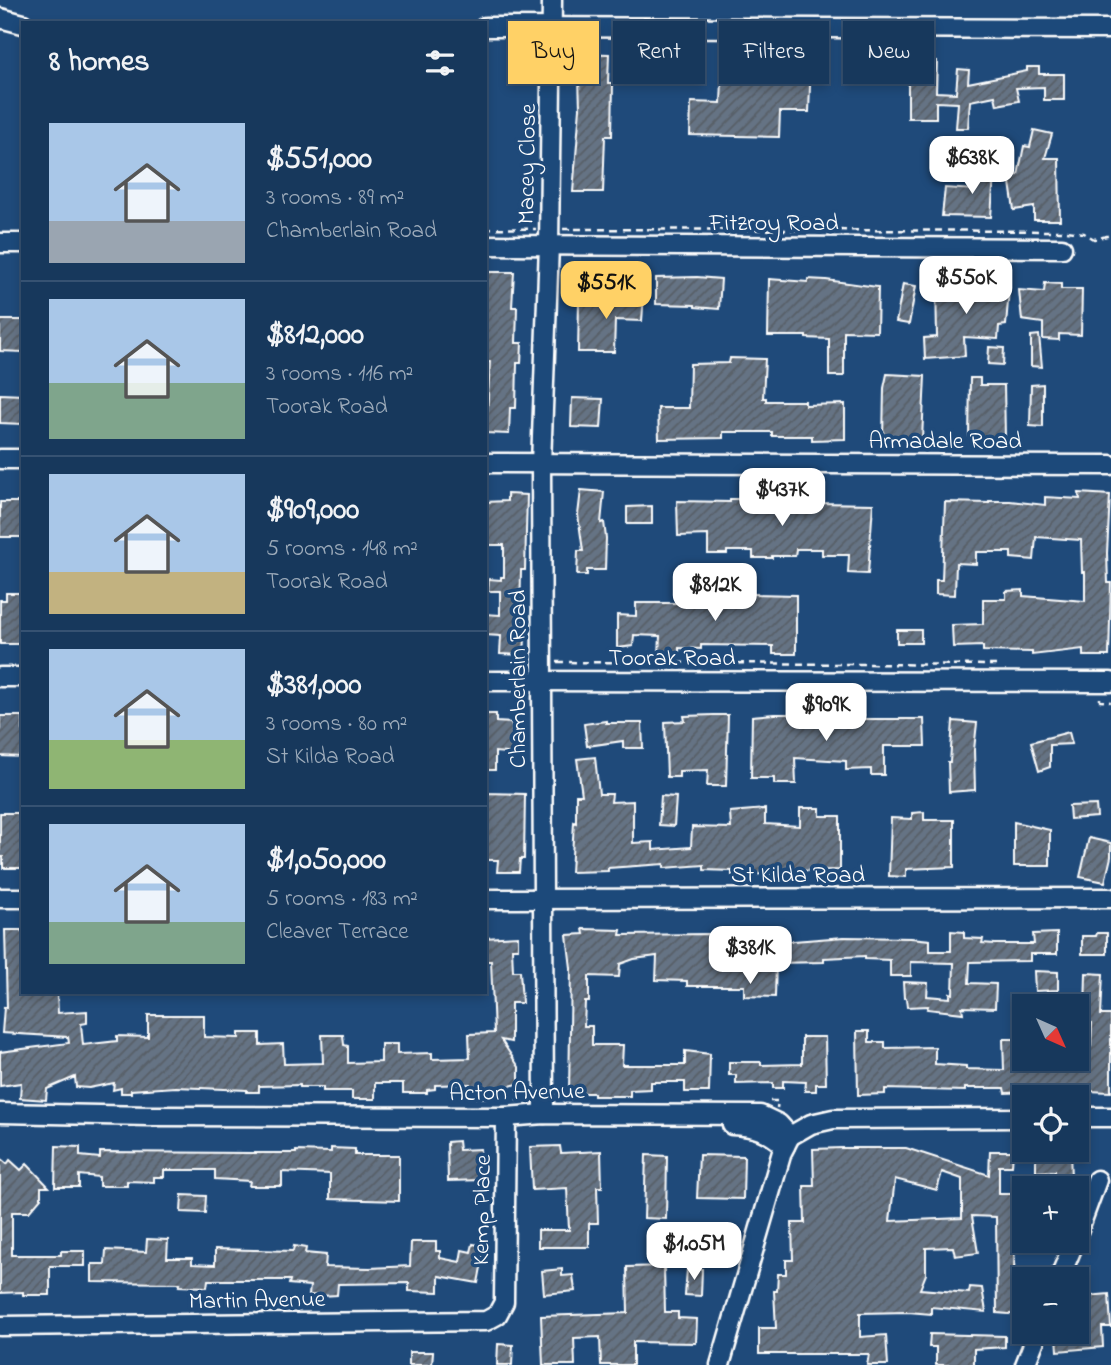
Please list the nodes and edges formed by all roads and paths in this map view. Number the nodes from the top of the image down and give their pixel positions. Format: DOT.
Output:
graph roads {
  1 [pos="552,0"];
  2 [pos="0,18"];
  3 [pos="552,21"];
  4 [pos="21,24"];
  5 [pos="21,25"];
  6 [pos="487,27"];
  7 [pos="508,27"];
  8 [pos="599,27"];
  9 [pos="1111,29"];
  10 [pos="0,30"];
  11 [pos="551,84"];
  12 [pos="487,228"];
  13 [pos="1111,235"];
  14 [pos="549,237"];
  15 [pos="0,243"];
  16 [pos="21,243"];
  17 [pos="487,244"];
  18 [pos="1062,248"];
  19 [pos="0,458"];
  20 [pos="21,458"];
  21 [pos="487,463"];
  22 [pos="541,464"];
  23 [pos="1111,465"];
  24 [pos="541,662"];
  25 [pos="1002,665"];
  26 [pos="0,677"];
  27 [pos="21,677"];
  28 [pos="487,681"];
  29 [pos="542,681"];
  30 [pos="1111,682"];
  31 [pos="0,898"];
  32 [pos="21,898"];
  33 [pos="1111,898"];
  34 [pos="487,899"];
  35 [pos="542,899"];
  36 [pos="516,1101"];
  37 [pos="764,1101"];
  38 [pos="544,1107"];
  39 [pos="0,1112"];
  40 [pos="1089,1117"];
  41 [pos="1111,1117"];
  42 [pos="1012,1118"];
  43 [pos="771,1120"];
  44 [pos="506,1122"];
  45 [pos="0,1125"];
  46 [pos="787,1141"];
  47 [pos="1097,1180"];
  48 [pos="1089,1202"];
  49 [pos="505,1302"];
  50 [pos="0,1326"];
  51 [pos="1033,1344"];
  52 [pos="720,1365"];
  53 [pos="1025,1365"];
  1 -- 3 [label="street, Macey Close"];
  2 -- 4 [label="street"];
  5 -- 10 [label="street"];
  6 -- 7 [label="street"];
  8 -- 9 [label="street"];
  11 -- 14 [label="street, Macey Close"];
  12 -- 14 [label="path"];
  13 -- 14 [label="path"];
  14 -- 17 [label="street, Fitzroy Road"];
  14 -- 18 [label="street, Fitzroy Road"];
  14 -- 22 [label="street, Chamberlain Road"];
  15 -- 16 [label="street"];
  19 -- 20 [label="street"];
  21 -- 22 [label="street, Armadale Road"];
  22 -- 23 [label="street, Armadale Road"];
  22 -- 24 [label="street, Chamberlain Road"];
  24 -- 25 [label="path"];
  24 -- 29 [label="street, Chamberlain Road"];
  26 -- 27 [label="street"];
  28 -- 29 [label="street, Toorak Road"];
  29 -- 30 [label="street, Toorak Road"];
  29 -- 35 [label="street, Chamberlain Road"];
  31 -- 32 [label="street"];
  33 -- 35 [label="street, St Kilda Road"];
  34 -- 35 [label="street, St Kilda Road"];
  35 -- 38 [label="street, Chamberlain Road"];
  36 -- 38 [label="path"];
  37 -- 43 [label="path"];
  38 -- 43 [label="street, Acton Avenue"];
  38 -- 44 [label="street, Acton Avenue"];
  39 -- 44 [label="street, Acton Avenue"];
  40 -- 41 [label="street"];
  42 -- 46 [label="street"];
  43 -- 46 [label="street"];
  44 -- 45 [label="street, Acton Avenue"];
  44 -- 46 [label="street, Acton Avenue"];
  44 -- 49 [label="street, Kemp Place"];
  46 -- 52 [label="street"];
  47 -- 48 [label="street"];
  49 -- 50 [label="street, Martin Avenue"];
  51 -- 53 [label="street"];
}
